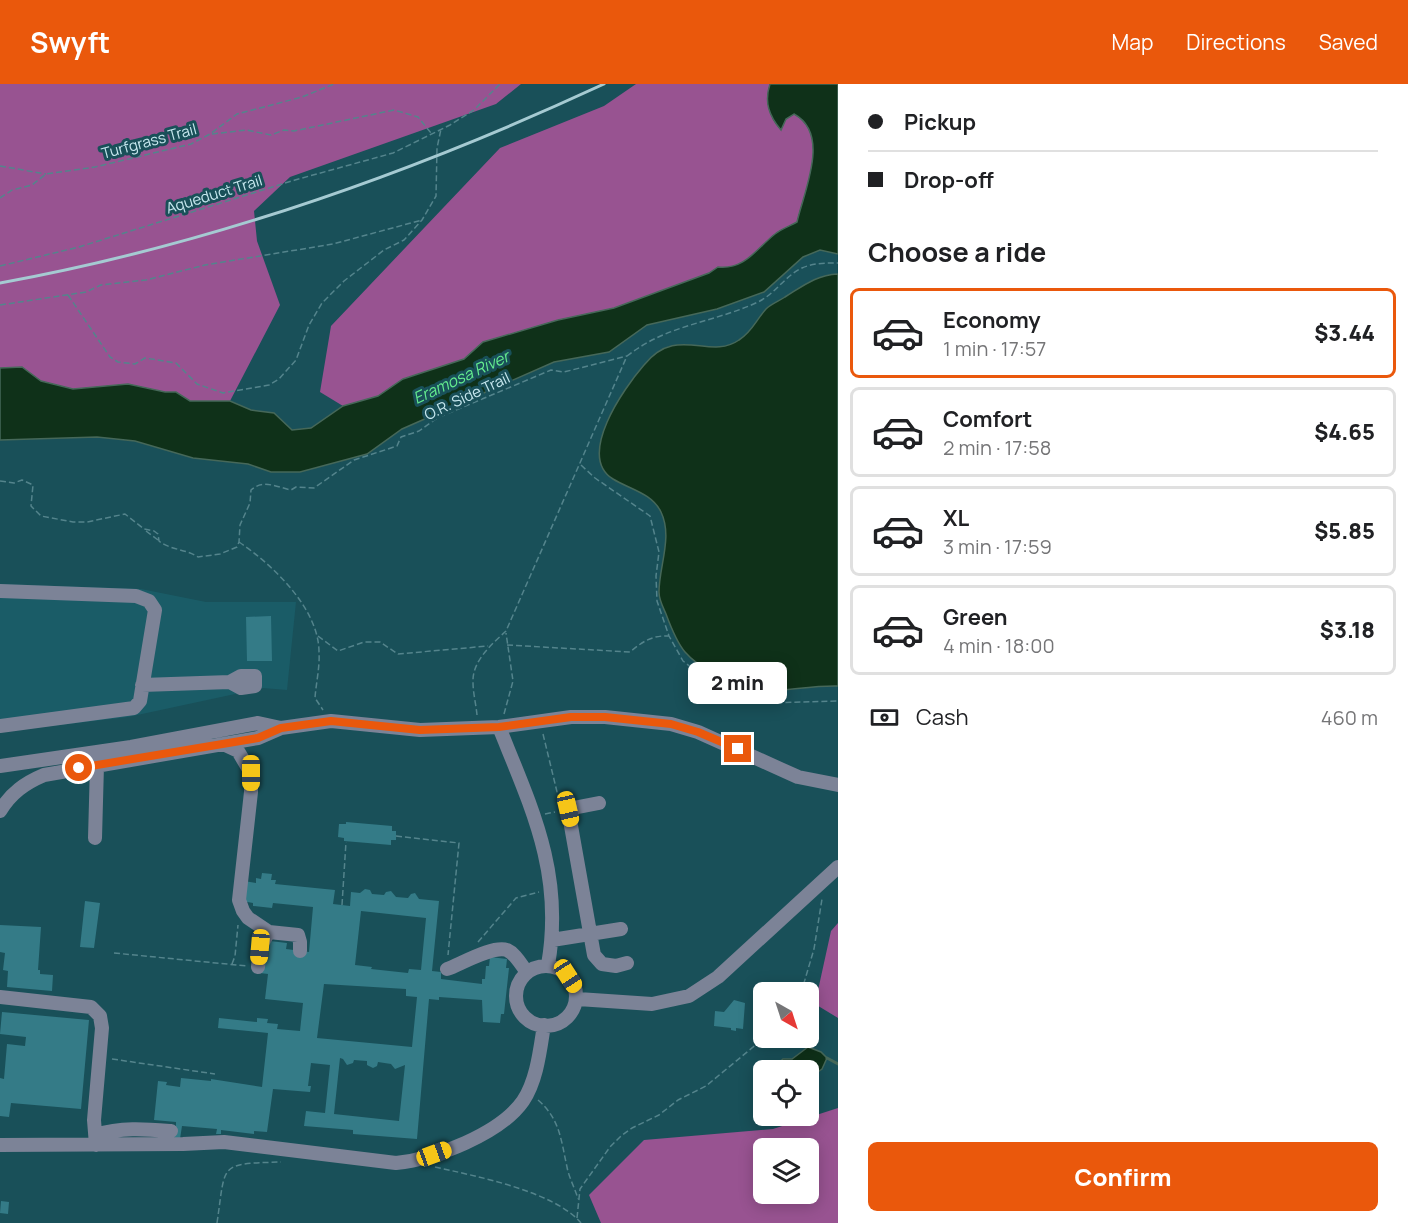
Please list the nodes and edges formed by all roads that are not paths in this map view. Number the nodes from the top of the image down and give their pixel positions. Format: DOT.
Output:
graph roads {
  1 [pos="0,591"];
  2 [pos="230,682"];
  3 [pos="142,685"];
  4 [pos="0,726"];
  5 [pos="501,727"];
  6 [pos="281,728"];
  7 [pos="223,744"];
  8 [pos="97,765"];
  9 [pos="0,766"];
  10 [pos="838,785"];
  11 [pos="599,803"];
  12 [pos="0,811"];
  13 [pos="95,838"];
  14 [pos="838,867"];
  15 [pos="621,929"];
  16 [pos="268,932"];
  17 [pos="590,934"];
  18 [pos="552,940"];
  19 [pos="300,951"];
  20 [pos="627,963"];
  21 [pos="548,965"];
  22 [pos="255,967"];
  23 [pos="447,969"];
  24 [pos="526,972"];
  25 [pos="0,997"];
  26 [pos="578,999"];
  27 [pos="544,1025"];
  28 [pos="171,1131"];
  29 [pos="96,1140"];
  30 [pos="0,1145"];
  1 -- 3 [label="lane"];
  2 -- 3 [label="lane"];
  3 -- 4 [label="lane"];
  5 -- 6 [label="lane"];
  5 -- 10 [label="lane"];
  5 -- 18 [label="lane"];
  6 -- 7 [label="lane"];
  6 -- 9 [label="lane"];
  7 -- 8 [label="lane"];
  7 -- 16 [label="lane"];
  8 -- 12 [label="lane"];
  8 -- 13 [label="lane"];
  11 -- 17 [label="lane"];
  14 -- 26 [label="lane"];
  15 -- 17 [label="lane"];
  16 -- 19 [label="lane"];
  16 -- 22 [label="lane"];
  17 -- 18 [label="lane"];
  17 -- 20 [label="lane"];
  18 -- 21 [label="lane"];
  21 -- 24 [label="lane"];
  21 -- 26 [label="lane"];
  23 -- 24 [label="lane"];
  24 -- 27 [label="lane"];
  25 -- 29 [label="lane"];
  26 -- 27 [label="lane"];
  27 -- 29 [label="lane"];
  28 -- 29 [label="lane"];
  29 -- 30 [label="lane"];
}
